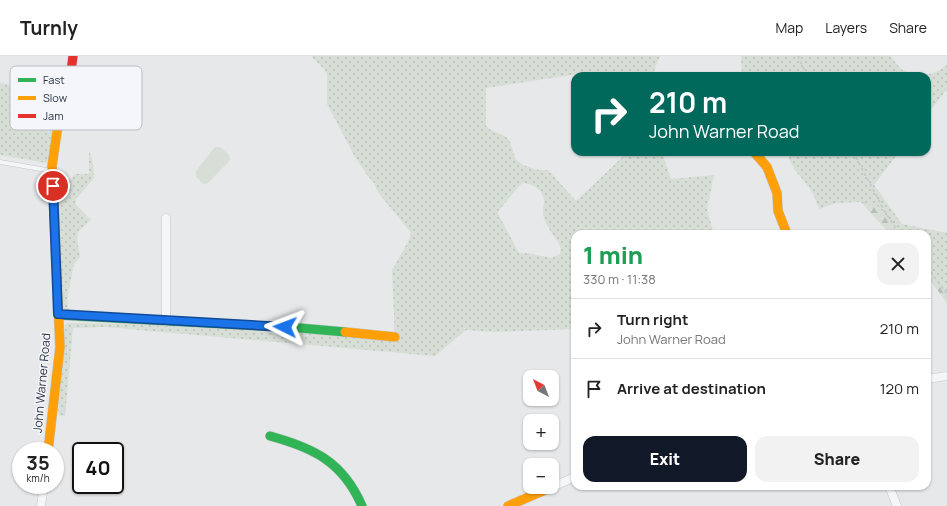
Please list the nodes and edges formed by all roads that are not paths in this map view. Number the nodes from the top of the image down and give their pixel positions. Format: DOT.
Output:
graph roads {
  1 [pos="73,56"];
  2 [pos="72,66"];
  3 [pos="58,130"];
  4 [pos="757,156"];
  5 [pos="0,162"];
  6 [pos="52,171"];
  7 [pos="166,218"];
  8 [pos="785,230"];
  9 [pos="58,314"];
  10 [pos="166,322"];
  11 [pos="395,337"];
  12 [pos="947,376"];
  13 [pos="931,378"];
  14 [pos="270,436"];
  15 [pos="49,442"];
  16 [pos="571,479"];
  17 [pos="559,484"];
  18 [pos="891,490"];
  19 [pos="43,494"];
  20 [pos="536,494"];
  21 [pos="41,506"];
  22 [pos="362,506"];
  23 [pos="508,506"];
  24 [pos="897,506"];
  1 -- 2 [label="street, John Warner Road"];
  3 -- 6 [label="street, John Warner Road"];
  4 -- 8 [label="street"];
  5 -- 6 [label="lane"];
  6 -- 9 [label="street, John Warner Road"];
  7 -- 10 [label="street"];
  9 -- 10 [label="street"];
  9 -- 15 [label="street, John Warner Road"];
  10 -- 11 [label="street"];
  12 -- 13 [label="street"];
  14 -- 22 [label="street"];
  16 -- 17 [label="street"];
  18 -- 24 [label="street"];
  19 -- 21 [label="street"];
  20 -- 23 [label="street"];
}
